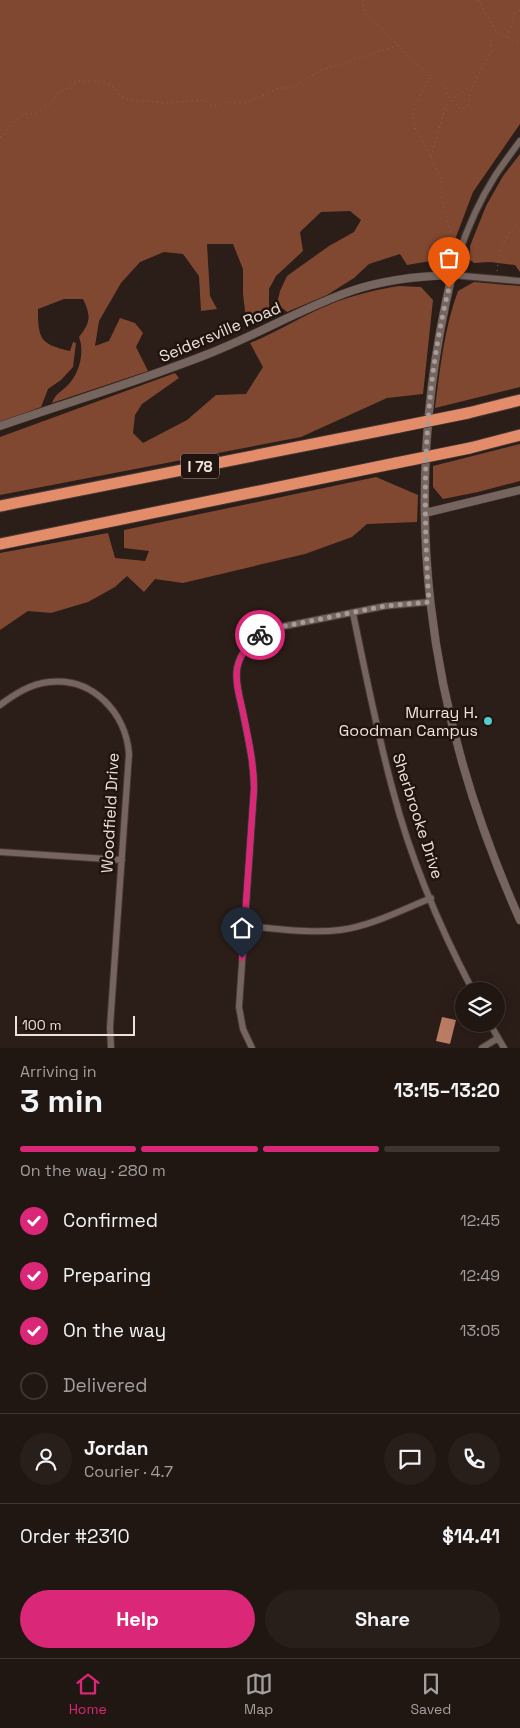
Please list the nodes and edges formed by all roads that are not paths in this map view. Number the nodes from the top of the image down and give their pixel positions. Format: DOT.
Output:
graph roads {
  1 [pos="520,141"];
  2 [pos="452,275"];
  3 [pos="520,281"];
  4 [pos="520,400"];
  5 [pos="0,426"];
  6 [pos="520,435"];
  7 [pos="520,490"];
  8 [pos="0,506"];
  9 [pos="425,512"];
  10 [pos="0,544"];
  11 [pos="429,602"];
  12 [pos="353,613"];
  13 [pos="0,705"];
  14 [pos="0,852"];
  15 [pos="122,860"];
  16 [pos="431,898"];
  17 [pos="520,920"];
  18 [pos="244,926"];
  19 [pos="469,982"];
  20 [pos="495,1032"];
  21 [pos="498,1038"];
  22 [pos="111,1048"];
  23 [pos="252,1048"];
  24 [pos="482,1048"];
  25 [pos="504,1048"];
  1 -- 2 [label="street"];
  2 -- 3 [label="street"];
  2 -- 5 [label="street, Seidersville Road"];
  2 -- 9 [label="street"];
  4 -- 8 [label="highway, I 78, bridge"];
  6 -- 10 [label="highway, I 78, bridge"];
  7 -- 9 [label="street"];
  9 -- 11 [label="street"];
  11 -- 12 [label="street"];
  11 -- 17 [label="street"];
  12 -- 16 [label="street, Sherbrooke Drive"];
  12 -- 18 [label="street"];
  13 -- 15 [label="street, Woodfield Drive"];
  14 -- 15 [label="street"];
  15 -- 22 [label="street, Woodfield Drive"];
  16 -- 18 [label="street"];
  16 -- 19 [label="street, Sherbrooke Drive"];
  18 -- 23 [label="street"];
  20 -- 21 [label="street"];
  21 -- 24 [label="street"];
  21 -- 25 [label="street"];
}
